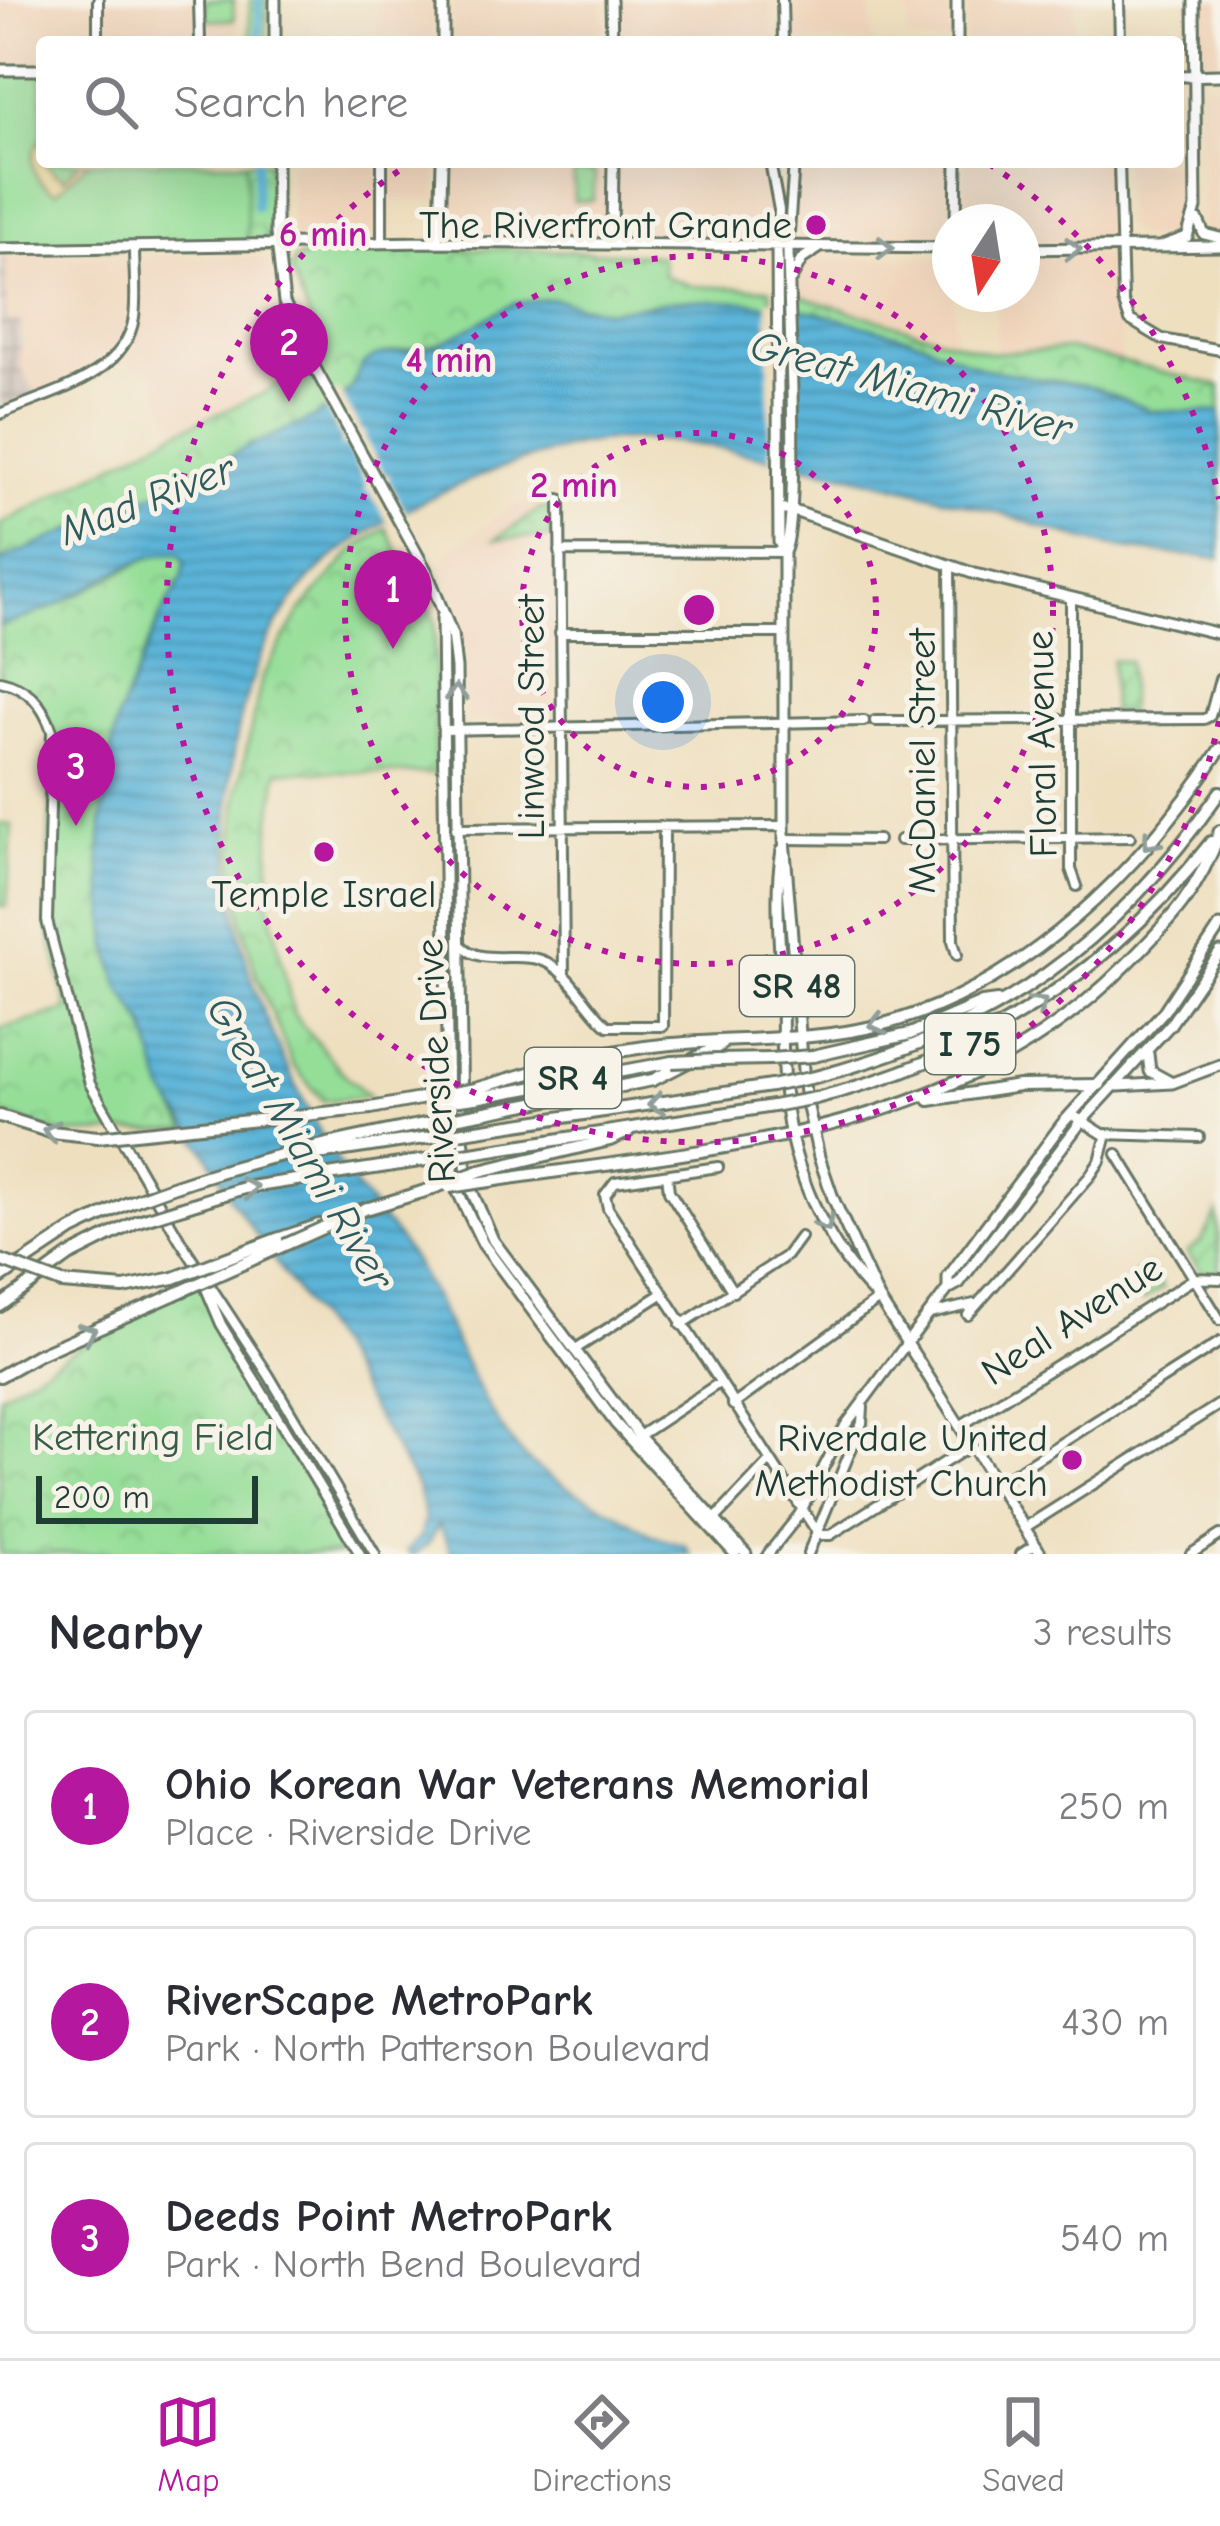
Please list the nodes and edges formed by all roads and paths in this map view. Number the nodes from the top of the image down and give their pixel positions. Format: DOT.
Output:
graph roads {
  1 [pos="98,0"];
  2 [pos="199,0"];
  3 [pos="275,0"];
  4 [pos="443,0"];
  5 [pos="611,0"];
  6 [pos="782,0"];
  7 [pos="957,0"];
  8 [pos="1119,0"];
  9 [pos="1194,0"];
  10 [pos="98,36"];
  11 [pos="200,36"];
  12 [pos="275,36"];
  13 [pos="443,36"];
  14 [pos="612,36"];
  15 [pos="783,36"];
  16 [pos="956,36"];
  17 [pos="1120,36"];
  18 [pos="0,70"];
  19 [pos="36,70"];
  20 [pos="1220,75"];
  21 [pos="1184,76"];
  22 [pos="1194,76"];
  23 [pos="276,168"];
  24 [pos="382,168"];
  25 [pos="442,168"];
  26 [pos="613,168"];
  27 [pos="771,168"];
  28 [pos="793,168"];
  29 [pos="957,168"];
  30 [pos="1119,168"];
  31 [pos="956,204"];
  32 [pos="1196,208"];
  33 [pos="428,242"];
  34 [pos="1220,242"];
  35 [pos="382,243"];
  36 [pos="616,243"];
  37 [pos="277,246"];
  38 [pos="783,246"];
  39 [pos="820,248"];
  40 [pos="932,248"];
  41 [pos="1123,248"];
  42 [pos="1160,248"];
  43 [pos="0,249"];
  44 [pos="134,249"];
  45 [pos="1040,249"];
  46 [pos="783,292"];
  47 [pos="1220,350"];
  48 [pos="0,414"];
  49 [pos="560,499"];
  50 [pos="785,510"];
  51 [pos="560,551"];
  52 [pos="784,552"];
  53 [pos="950,566"];
  54 [pos="1071,600"];
  55 [pos="442,617"];
  56 [pos="783,632"];
  57 [pos="560,633"];
  58 [pos="1220,634"];
  59 [pos="1220,680"];
  60 [pos="0,681"];
  61 [pos="1070,719"];
  62 [pos="951,720"];
  63 [pos="784,723"];
  64 [pos="561,728"];
  65 [pos="443,730"];
  66 [pos="456,730"];
  67 [pos="1220,748"];
  68 [pos="1220,792"];
  69 [pos="784,826"];
  70 [pos="443,827"];
  71 [pos="456,827"];
  72 [pos="561,827"];
  73 [pos="664,827"];
  74 [pos="1220,831"];
  75 [pos="1130,837"];
  76 [pos="1071,838"];
  77 [pos="784,839"];
  78 [pos="952,839"];
  79 [pos="878,840"];
  80 [pos="899,840"];
  81 [pos="1077,886"];
  82 [pos="1220,926"];
  83 [pos="562,935"];
  84 [pos="459,944"];
  85 [pos="1220,952"];
  86 [pos="957,955"];
  87 [pos="546,962"];
  88 [pos="564,976"];
  89 [pos="1006,1000"];
  90 [pos="802,1038"];
  91 [pos="784,1039"];
  92 [pos="736,1041"];
  93 [pos="1148,1051"];
  94 [pos="1220,1065"];
  95 [pos="1172,1083"];
  96 [pos="1099,1085"];
  97 [pos="1118,1086"];
  98 [pos="475,1093"];
  99 [pos="908,1101"];
  100 [pos="1071,1114"];
  101 [pos="3,1117"];
  102 [pos="1081,1122"];
  103 [pos="636,1128"];
  104 [pos="814,1132"];
  105 [pos="1107,1134"];
  106 [pos="792,1137"];
  107 [pos="1199,1137"];
  108 [pos="1118,1154"];
  109 [pos="262,1163"];
  110 [pos="718,1167"];
  111 [pos="667,1175"];
  112 [pos="482,1176"];
  113 [pos="368,1208"];
  114 [pos="800,1238"];
  115 [pos="0,1260"];
  116 [pos="200,1272"];
  117 [pos="0,1278"];
  118 [pos="1195,1278"];
  119 [pos="1220,1279"];
  120 [pos="947,1289"];
  121 [pos="733,1292"];
  122 [pos="662,1294"];
  123 [pos="879,1299"];
  124 [pos="980,1301"];
  125 [pos="0,1306"];
  126 [pos="928,1314"];
  127 [pos="968,1315"];
  128 [pos="1220,1320"];
  129 [pos="681,1324"];
  130 [pos="1220,1342"];
  131 [pos="906,1344"];
  132 [pos="574,1350"];
  133 [pos="3,1374"];
  134 [pos="719,1383"];
  135 [pos="1220,1404"];
  136 [pos="733,1405"];
  137 [pos="863,1406"];
  138 [pos="960,1426"];
  139 [pos="639,1436"];
  140 [pos="971,1445"];
  141 [pos="769,1462"];
  142 [pos="997,1484"];
  143 [pos="803,1507"];
  144 [pos="716,1518"];
  145 [pos="1024,1528"];
  146 [pos="819,1535"];
  147 [pos="1220,1535"];
  148 [pos="1038,1550"];
  149 [pos="360,1554"];
  150 [pos="375,1554"];
  151 [pos="735,1554"];
  152 [pos="746,1554"];
  153 [pos="768,1554"];
  154 [pos="808,1554"];
  155 [pos="1022,1554"];
  156 [pos="1191,1554"];
  1 -- 10 [label="street"];
  2 -- 11 [label="street"];
  3 -- 12 [label="main road"];
  4 -- 13 [label="main road"];
  5 -- 14 [label="main road"];
  6 -- 15 [label="street"];
  7 -- 16 [label="main road"];
  8 -- 17 [label="street"];
  9 -- 22 [label="main road"];
  18 -- 19 [label="main road"];
  20 -- 22 [label="main road"];
  21 -- 22 [label="main road"];
  22 -- 32 [label="main road"];
  23 -- 37 [label="main road, Riverside Drive"];
  24 -- 35 [label="street"];
  25 -- 33 [label="main road"];
  26 -- 36 [label="main road"];
  27 -- 38 [label="street"];
  28 -- 38 [label="street"];
  29 -- 31 [label="main road"];
  30 -- 41 [label="street"];
  32 -- 34 [label="main road"];
  32 -- 42 [label="main road"];
  33 -- 35 [label="main road"];
  33 -- 36 [label="main road"];
  34 -- 42 [label="main road"];
  35 -- 37 [label="main road"];
  36 -- 38 [label="main road"];
  37 -- 44 [label="main road"];
  37 -- 55 [label="main road, Riverside Drive"];
  38 -- 39 [label="main road"];
  38 -- 46 [label="main road"];
  39 -- 40 [label="main road, one-way"];
  39 -- 46 [label="main road"];
  41 -- 42 [label="main road"];
  45 -- 41 [label="main road, one-way"];
  41 -- 47 [label="street"];
  43 -- 44 [label="main road"];
  44 -- 48 [label="street"];
  46 -- 50 [label="main road, SR 48"];
  46 -- 50 [label="main road, SR 48"];
  49 -- 51 [label="street, Linwood Street"];
  50 -- 52 [label="main road, SR 48"];
  50 -- 53 [label="main road"];
  51 -- 52 [label="street"];
  51 -- 57 [label="street, Linwood Street"];
  52 -- 56 [label="main road, SR 48"];
  53 -- 54 [label="main road"];
  53 -- 62 [label="street, McDaniel Street"];
  54 -- 58 [label="main road"];
  54 -- 61 [label="street, Floral Avenue"];
  55 -- 65 [label="main road, Riverside Drive"];
  66 -- 55 [label="main road, Riverside Drive, one-way"];
  56 -- 57 [label="street"];
  56 -- 63 [label="main road, SR 48"];
  57 -- 64 [label="street, Linwood Street"];
  59 -- 61 [label="street"];
  60 -- 116 [label="street"];
  61 -- 62 [label="street"];
  61 -- 76 [label="street, Floral Avenue"];
  62 -- 63 [label="street"];
  62 -- 78 [label="street, McDaniel Street"];
  63 -- 64 [label="street"];
  63 -- 69 [label="main road, SR 48"];
  64 -- 66 [label="street"];
  64 -- 72 [label="street, Linwood Street"];
  65 -- 66 [label="street"];
  65 -- 70 [label="main road, Riverside Drive"];
  66 -- 71 [label="main road, Riverside Drive"];
  67 -- 90 [label="highway, one-way"];
  68 -- 89 [label="highway, I 75"];
  69 -- 73 [label="street"];
  69 -- 77 [label="main road, SR 48"];
  70 -- 71 [label="street"];
  70 -- 151 [label="main road, Riverside Drive"];
  71 -- 72 [label="street"];
  71 -- 84 [label="main road, Riverside Drive"];
  72 -- 73 [label="street"];
  72 -- 83 [label="street, Linwood Street"];
  73 -- 88 [label="street"];
  74 -- 99 [label="highway"];
  103 -- 74 [label="highway, I 75, one-way, bridge"];
  75 -- 76 [label="street"];
  76 -- 78 [label="street"];
  76 -- 81 [label="street, Floral Avenue"];
  77 -- 79 [label="street"];
  77 -- 90 [label="main road, SR 48"];
  77 -- 91 [label="main road, SR 48"];
  78 -- 80 [label="street"];
  78 -- 86 [label="street, McDaniel Street"];
  82 -- 96 [label="main road"];
  83 -- 87 [label="street"];
  83 -- 88 [label="street, Linwood Street"];
  84 -- 87 [label="street"];
  84 -- 132 [label="main road, Riverside Drive"];
  85 -- 93 [label="main road"];
  87 -- 88 [label="street"];
  89 -- 98 [label="highway, SR 4, bridge"];
  89 -- 109 [label="highway, I 75, one-way, bridge"];
  90 -- 91 [label="highway"];
  90 -- 104 [label="main road, SR 48"];
  91 -- 92 [label="highway"];
  91 -- 106 [label="main road, SR 48"];
  92 -- 98 [label="highway"];
  92 -- 109 [label="highway, bridge"];
  93 -- 95 [label="main road"];
  93 -- 97 [label="main road"];
  94 -- 95 [label="main road"];
  95 -- 97 [label="main road"];
  96 -- 97 [label="street"];
  96 -- 99 [label="highway"];
  96 -- 100 [label="main road"];
  97 -- 102 [label="main road"];
  98 -- 101 [label="highway, one-way, bridge"];
  99 -- 104 [label="highway"];
  100 -- 102 [label="street"];
  100 -- 120 [label="main road"];
  102 -- 105 [label="street"];
  102 -- 120 [label="main road"];
  103 -- 112 [label="highway, SR 4"];
  125 -- 103 [label="highway, I 75, one-way, bridge"];
  104 -- 106 [label="highway"];
  104 -- 123 [label="main road, SR 48"];
  105 -- 107 [label="street"];
  105 -- 124 [label="street"];
  106 -- 112 [label="highway"];
  106 -- 123 [label="main road, SR 48, one-way"];
  108 -- 118 [label="street"];
  109 -- 117 [label="highway, I 75, bridge"];
  110 -- 111 [label="street"];
  111 -- 121 [label="street"];
  111 -- 122 [label="street"];
  112 -- 113 [label="highway, bridge"];
  113 -- 115 [label="highway, bridge"];
  133 -- 113 [label="highway, one-way, bridge"];
  114 -- 121 [label="street"];
  116 -- 149 [label="street"];
  116 -- 150 [label="street"];
  118 -- 119 [label="street, Neal Avenue"];
  118 -- 128 [label="street"];
  118 -- 138 [label="street, Neal Avenue"];
  120 -- 126 [label="main road"];
  121 -- 129 [label="street"];
  122 -- 129 [label="street"];
  122 -- 132 [label="street"];
  123 -- 131 [label="main road, SR 48"];
  123 -- 136 [label="street"];
  124 -- 126 [label="street"];
  124 -- 127 [label="street"];
  126 -- 131 [label="main road"];
  129 -- 134 [label="street"];
  130 -- 142 [label="street"];
  131 -- 137 [label="street"];
  131 -- 138 [label="main road, SR 48"];
  132 -- 139 [label="main road, Riverside Drive"];
  134 -- 136 [label="street"];
  134 -- 139 [label="street"];
  135 -- 145 [label="street"];
  136 -- 141 [label="street"];
  137 -- 143 [label="street"];
  137 -- 146 [label="street"];
  138 -- 140 [label="main road, SR 48"];
  139 -- 144 [label="main road, Riverside Drive"];
  140 -- 142 [label="main road, SR 48"];
  140 -- 146 [label="street"];
  141 -- 143 [label="street"];
  141 -- 144 [label="street"];
  142 -- 145 [label="main road, SR 48"];
  143 -- 146 [label="street"];
  143 -- 153 [label="street"];
  144 -- 152 [label="main road, Riverside Drive"];
  145 -- 148 [label="main road, SR 48"];
  146 -- 154 [label="street"];
  147 -- 156 [label="street"];
  148 -- 155 [label="street"];
}
